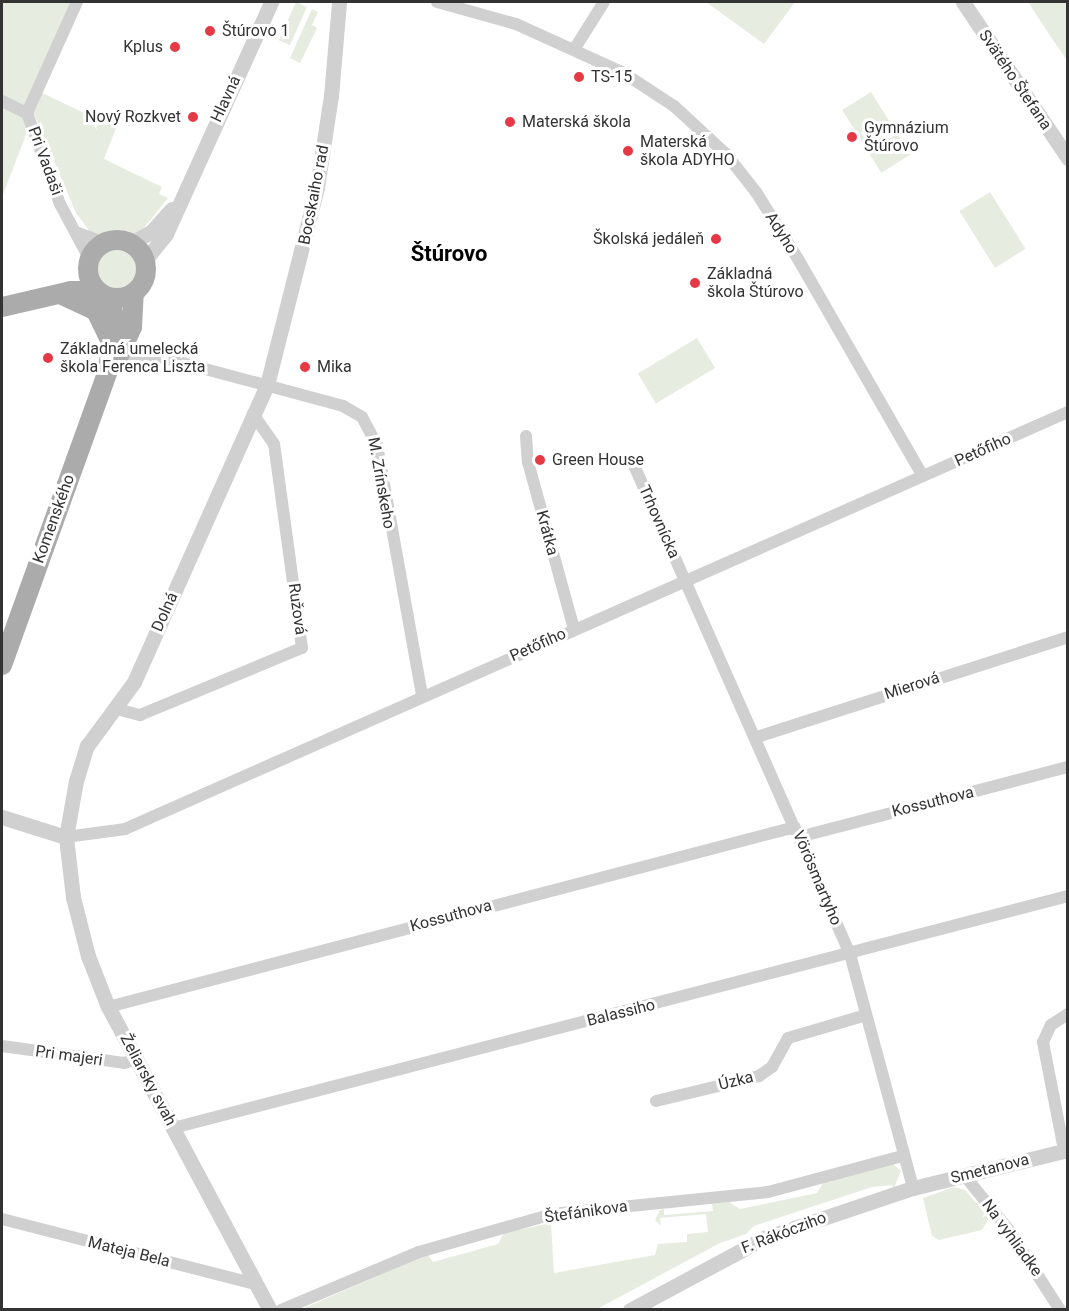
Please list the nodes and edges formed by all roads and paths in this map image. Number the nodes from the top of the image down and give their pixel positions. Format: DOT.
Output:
graph roads {
  1 [pos="77,2"];
  2 [pos="271,2"];
  3 [pos="339,2"];
  4 [pos="437,2"];
  5 [pos="604,2"];
  6 [pos="963,2"];
  7 [pos="575,48"];
  8 [pos="2,101"];
  9 [pos="27,113"];
  10 [pos="1068,158"];
  11 [pos="181,197"];
  12 [pos="78,233"];
  13 [pos="105,243"];
  14 [pos="131,243"];
  15 [pos="145,260"];
  16 [pos="89,264"];
  17 [pos="60,294"];
  18 [pos="134,294"];
  19 [pos="105,295"];
  20 [pos="24,301"];
  21 [pos="2,307"];
  22 [pos="132,327"];
  23 [pos="153,354"];
  24 [pos="113,359"];
  25 [pos="267,385"];
  26 [pos="1068,412"];
  27 [pos="254,414"];
  28 [pos="526,436"];
  29 [pos="633,463"];
  30 [pos="923,476"];
  31 [pos="686,581"];
  32 [pos="574,629"];
  33 [pos="1068,637"];
  34 [pos="2,665"];
  35 [pos="422,696"];
  36 [pos="117,709"];
  37 [pos="757,737"];
  38 [pos="1068,767"];
  39 [pos="2,817"];
  40 [pos="797,832"];
  41 [pos="66,837"];
  42 [pos="1068,896"];
  43 [pos="850,954"];
  44 [pos="108,1007"];
  45 [pos="1068,1014"];
  46 [pos="866,1015"];
  47 [pos="2,1046"];
  48 [pos="137,1059"];
  49 [pos="656,1101"];
  50 [pos="173,1128"];
  51 [pos="1066,1150"];
  52 [pos="902,1156"];
  53 [pos="964,1175"];
  54 [pos="913,1188"];
  55 [pos="2,1219"];
  56 [pos="256,1284"];
  57 [pos="1061,1304"];
  58 [pos="270,1310"];
  59 [pos="281,1310"];
  60 [pos="630,1310"];
  1 -- 9 [label="street"];
  2 -- 11 [label="street, Hlavná"];
  3 -- 25 [label="street, Bocskaiho rad"];
  4 -- 7 [label="street, Adyho"];
  5 -- 7 [label="street"];
  6 -- 10 [label="street, Svätého Štefana"];
  7 -- 30 [label="street, Adyho"];
  8 -- 9 [label="street, Pri Vadaši"];
  9 -- 12 [label="street, Pri Vadaši"];
  11 -- 14 [label="street, Hlavná"];
  11 -- 15 [label="street, Hlavná"];
  12 -- 13 [label="street"];
  12 -- 16 [label="street, Pri Vadaši"];
  13 -- 14 [label="main road"];
  13 -- 16 [label="main road"];
  14 -- 15 [label="main road"];
  15 -- 18 [label="main road"];
  16 -- 19 [label="main road"];
  16 -- 20 [label="main road"];
  17 -- 19 [label="main road"];
  17 -- 20 [label="main road"];
  17 -- 24 [label="main road"];
  18 -- 19 [label="main road"];
  18 -- 22 [label="main road"];
  19 -- 24 [label="main road"];
  20 -- 21 [label="main road"];
  22 -- 23 [label="street"];
  22 -- 24 [label="main road"];
  23 -- 24 [label="street"];
  23 -- 25 [label="street, M. Zrínskeho"];
  24 -- 34 [label="main road, Komenského"];
  25 -- 27 [label="street, Dolná"];
  25 -- 35 [label="street, M. Zrínskeho"];
  26 -- 30 [label="street, Petőfiho"];
  27 -- 36 [label="street, Dolná"];
  27 -- 36 [label="street, Ružová"];
  28 -- 32 [label="street, Krátka"];
  29 -- 31 [label="street, Trhovnícka"];
  30 -- 31 [label="street, Petőfiho"];
  31 -- 32 [label="street, Petőfiho"];
  31 -- 37 [label="street, Vörösmartyho"];
  32 -- 35 [label="street, Petőfiho"];
  33 -- 37 [label="street, Mierová"];
  35 -- 41 [label="street, Petőfiho"];
  36 -- 41 [label="street, Dolná"];
  37 -- 40 [label="street, Vörösmartyho"];
  38 -- 40 [label="street, Kossuthova"];
  39 -- 41 [label="street, Petőfiho"];
  40 -- 43 [label="street, Vörösmartyho"];
  40 -- 44 [label="street, Kossuthova"];
  41 -- 44 [label="street, Želiarsky svah"];
  42 -- 43 [label="street, Balassiho"];
  43 -- 46 [label="street, Vörösmartyho"];
  43 -- 50 [label="street, Balassiho"];
  44 -- 48 [label="street, Želiarsky svah"];
  45 -- 51 [label="street"];
  46 -- 49 [label="street, Úzka"];
  46 -- 52 [label="street, Vörösmartyho"];
  47 -- 48 [label="street, Pri majeri"];
  48 -- 50 [label="street, Želiarsky svah"];
  50 -- 56 [label="street, Želiarsky svah"];
  51 -- 53 [label="street, Smetanova"];
  52 -- 54 [label="street, Vörösmartyho"];
  52 -- 59 [label="street, Štefánikova"];
  53 -- 54 [label="street, Smetanova"];
  53 -- 57 [label="street, Na vyhliadke"];
  54 -- 60 [label="street, F. Rákócziho"];
  55 -- 56 [label="street, Mateja Bela"];
  56 -- 58 [label="street, Želiarsky svah"];
}
